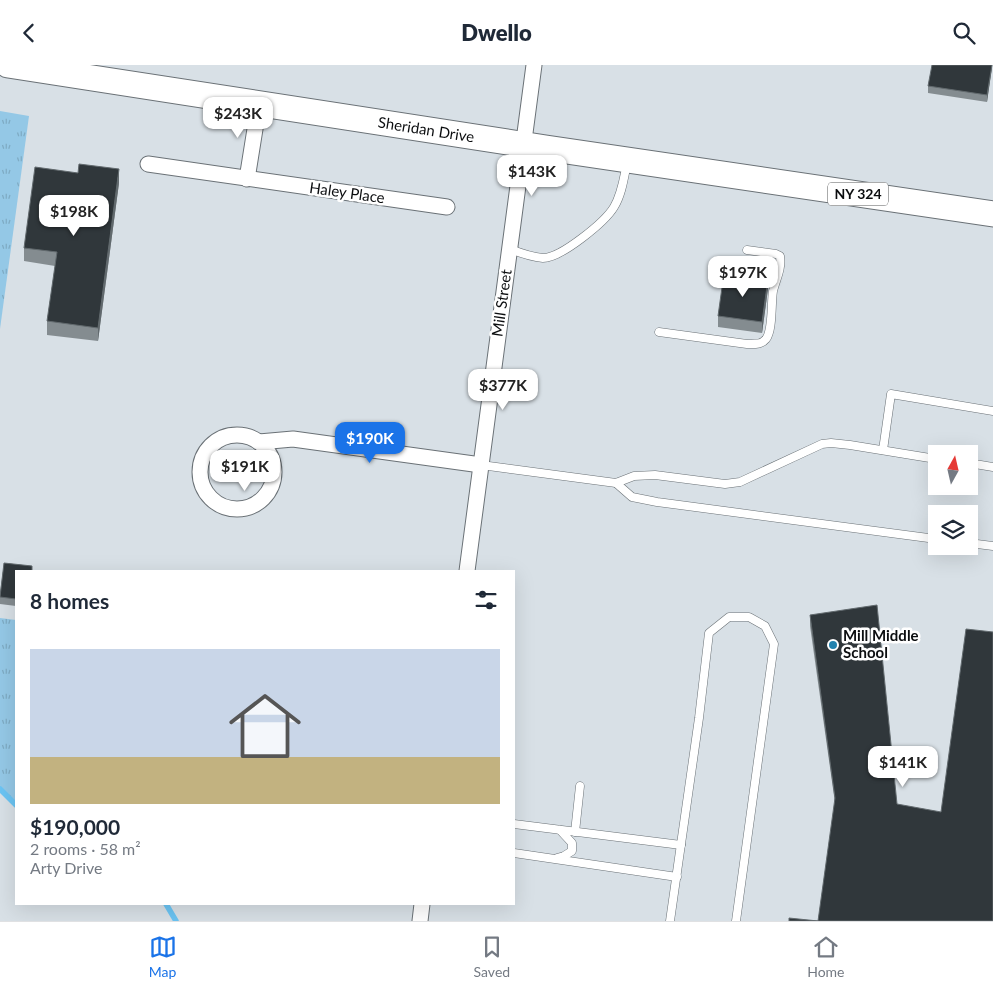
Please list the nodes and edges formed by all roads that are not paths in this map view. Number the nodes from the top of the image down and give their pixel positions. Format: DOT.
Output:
graph roads {
  1 [pos="8,65"];
  2 [pos="534,65"];
  3 [pos="259,104"];
  4 [pos="523,145"];
  5 [pos="628,160"];
  6 [pos="148,164"];
  7 [pos="246,179"];
  8 [pos="447,207"];
  9 [pos="993,214"];
  10 [pos="510,249"];
  11 [pos="747,250"];
  12 [pos="659,332"];
  13 [pos="993,411"];
  14 [pos="259,442"];
  15 [pos="883,450"];
  16 [pos="928,458"];
  17 [pos="978,464"];
  18 [pos="481,465"];
  19 [pos="993,467"];
  20 [pos="616,483"];
  21 [pos="928,538"];
  22 [pos="978,544"];
  23 [pos="993,546"];
  24 [pos="467,570"];
  25 [pos="580,786"];
  26 [pos="515,824"];
  27 [pos="560,829"];
  28 [pos="575,832"];
  29 [pos="681,845"];
  30 [pos="515,853"];
  31 [pos="553,859"];
  32 [pos="677,877"];
  33 [pos="422,905"];
  34 [pos="420,921"];
  35 [pos="670,921"];
  36 [pos="736,921"];
  1 -- 3 [label="main road, Sheridan Drive / NY 324"];
  2 -- 4 [label="street, Mill Street"];
  3 -- 4 [label="main road, Sheridan Drive / NY 324"];
  3 -- 7 [label="street"];
  4 -- 5 [label="main road, Sheridan Drive / NY 324"];
  4 -- 10 [label="street, Mill Street"];
  5 -- 9 [label="main road, Sheridan Drive / NY 324"];
  5 -- 10 [label="lane"];
  6 -- 7 [label="street, Haley Place"];
  7 -- 8 [label="street, Haley Place"];
  10 -- 18 [label="street, Mill Street"];
  11 -- 12 [label="lane"];
  13 -- 15 [label="lane"];
  14 -- 14 [label="street"];
  14 -- 18 [label="street"];
  15 -- 16 [label="lane"];
  15 -- 20 [label="lane"];
  17 -- 19 [label="lane"];
  18 -- 20 [label="lane"];
  18 -- 24 [label="street, Mill Street"];
  20 -- 21 [label="lane"];
  22 -- 23 [label="lane"];
  25 -- 28 [label="lane"];
  26 -- 27 [label="lane"];
  27 -- 28 [label="lane"];
  27 -- 31 [label="lane"];
  28 -- 29 [label="lane"];
  29 -- 32 [label="lane"];
  29 -- 36 [label="lane"];
  30 -- 31 [label="lane"];
  31 -- 32 [label="lane"];
  32 -- 35 [label="lane"];
  33 -- 34 [label="street"];
}
